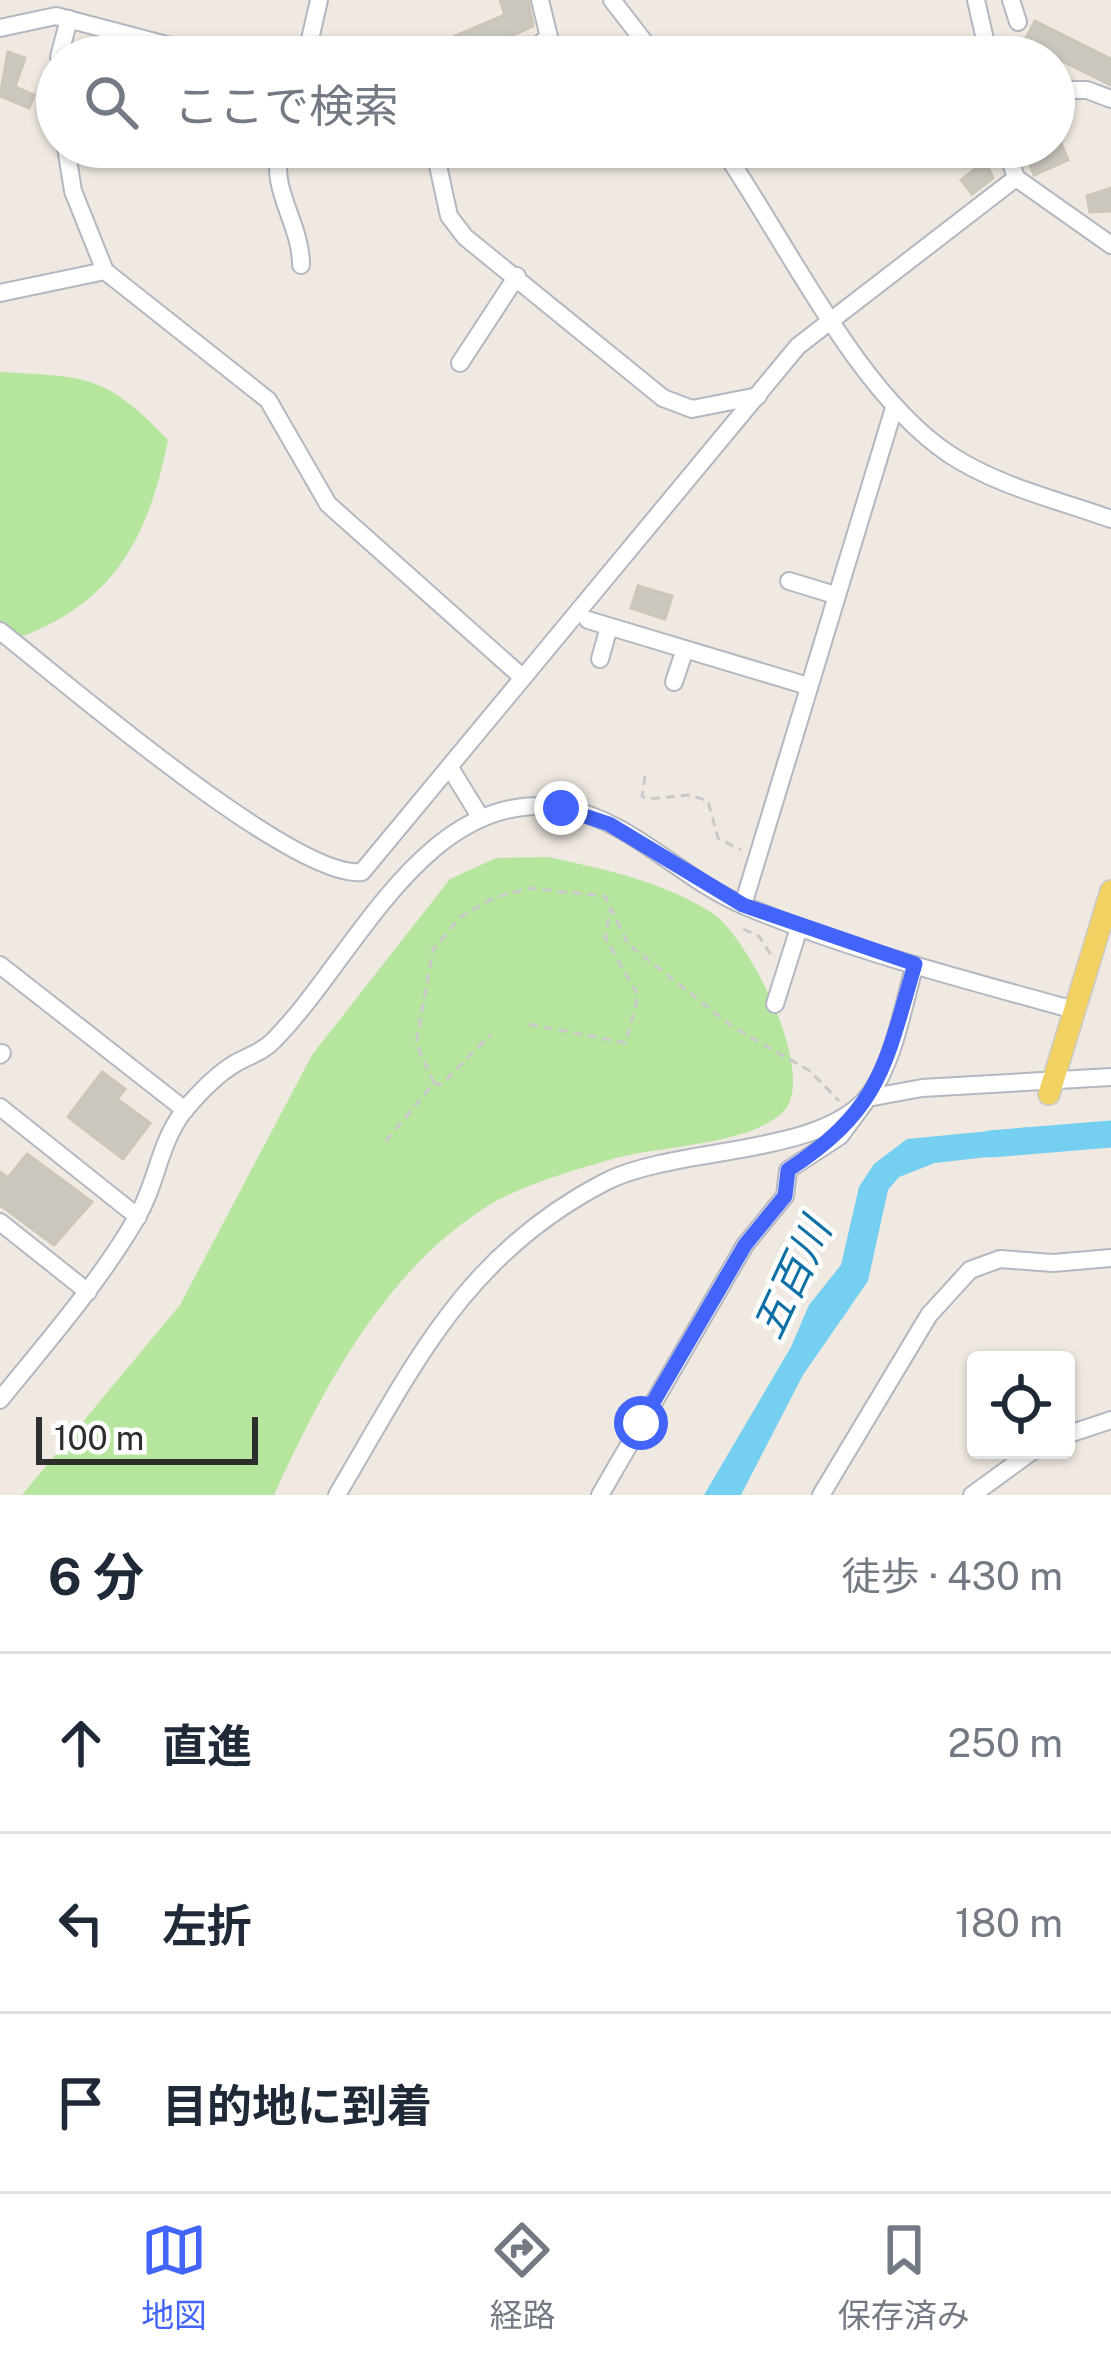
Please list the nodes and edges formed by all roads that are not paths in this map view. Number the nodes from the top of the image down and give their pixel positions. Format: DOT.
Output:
graph roads {
  1 [pos="319,0"];
  2 [pos="540,0"];
  3 [pos="612,0"];
  4 [pos="976,0"];
  5 [pos="1011,0"];
  6 [pos="69,19"];
  7 [pos="1018,22"];
  8 [pos="0,28"];
  9 [pos="65,36"];
  10 [pos="133,36"];
  11 [pos="311,36"];
  12 [pos="549,36"];
  13 [pos="640,36"];
  14 [pos="984,36"];
  15 [pos="1075,90"];
  16 [pos="1111,99"];
  17 [pos="70,168"];
  18 [pos="276,168"];
  19 [pos="439,168"];
  20 [pos="735,168"];
  21 [pos="1013,168"];
  22 [pos="1016,178"];
  23 [pos="1111,245"];
  24 [pos="301,265"];
  25 [pos="105,271"];
  26 [pos="517,276"];
  27 [pos="0,293"];
  28 [pos="833,320"];
  29 [pos="460,363"];
  30 [pos="758,396"];
  31 [pos="894,408"];
  32 [pos="1111,519"];
  33 [pos="789,581"];
  34 [pos="836,595"];
  35 [pos="588,620"];
  36 [pos="609,627"];
  37 [pos="0,631"];
  38 [pos="685,649"];
  39 [pos="600,659"];
  40 [pos="522,677"];
  41 [pos="674,682"];
  42 [pos="808,686"];
  43 [pos="452,771"];
  44 [pos="479,815"];
  45 [pos="1111,891"];
  46 [pos="743,905"];
  47 [pos="799,928"];
  48 [pos="915,964"];
  49 [pos="0,965"];
  50 [pos="775,1004"];
  51 [pos="1074,1010"];
  52 [pos="1111,1077"];
  53 [pos="1051,1086"];
  54 [pos="868,1098"];
  55 [pos="0,1107"];
  56 [pos="185,1110"];
  57 [pos="138,1217"];
  58 [pos="0,1222"];
  59 [pos="1111,1258"];
  60 [pos="88,1292"];
  61 [pos="0,1400"];
  62 [pos="1111,1420"];
  63 [pos="1075,1432"];
  64 [pos="1022,1459"];
  65 [pos="337,1495"];
  66 [pos="600,1495"];
  67 [pos="820,1495"];
  68 [pos="972,1495"];
  1 -- 11 [label="street"];
  2 -- 12 [label="street"];
  3 -- 13 [label="street"];
  4 -- 14 [label="street"];
  5 -- 7 [label="street"];
  6 -- 8 [label="street"];
  6 -- 9 [label="street"];
  6 -- 10 [label="street"];
  15 -- 16 [label="street"];
  17 -- 25 [label="street"];
  18 -- 24 [label="street"];
  19 -- 26 [label="street"];
  20 -- 28 [label="street"];
  21 -- 22 [label="street"];
  22 -- 23 [label="street"];
  22 -- 28 [label="street"];
  25 -- 27 [label="street"];
  25 -- 40 [label="street"];
  26 -- 29 [label="street"];
  26 -- 30 [label="street"];
  28 -- 30 [label="street"];
  28 -- 31 [label="street"];
  30 -- 40 [label="street"];
  31 -- 32 [label="street"];
  31 -- 34 [label="street"];
  33 -- 34 [label="street"];
  34 -- 42 [label="street"];
  35 -- 36 [label="street"];
  36 -- 38 [label="street"];
  36 -- 39 [label="street"];
  37 -- 43 [label="street"];
  38 -- 41 [label="street"];
  38 -- 42 [label="street"];
  40 -- 43 [label="street"];
  42 -- 46 [label="street"];
  43 -- 44 [label="street"];
  44 -- 46 [label="street"];
  44 -- 56 [label="street"];
  45 -- 51 [label="main road"];
  46 -- 47 [label="street"];
  47 -- 48 [label="street"];
  47 -- 50 [label="street"];
  48 -- 51 [label="street"];
  48 -- 54 [label="street"];
  49 -- 56 [label="street"];
  51 -- 53 [label="main road"];
  52 -- 53 [label="street"];
  53 -- 54 [label="street"];
  54 -- 65 [label="street"];
  54 -- 66 [label="street"];
  55 -- 57 [label="street"];
  56 -- 57 [label="street"];
  57 -- 60 [label="street"];
  58 -- 60 [label="street"];
  59 -- 67 [label="street"];
  60 -- 61 [label="street"];
  62 -- 63 [label="street"];
  64 -- 68 [label="street"];
}
